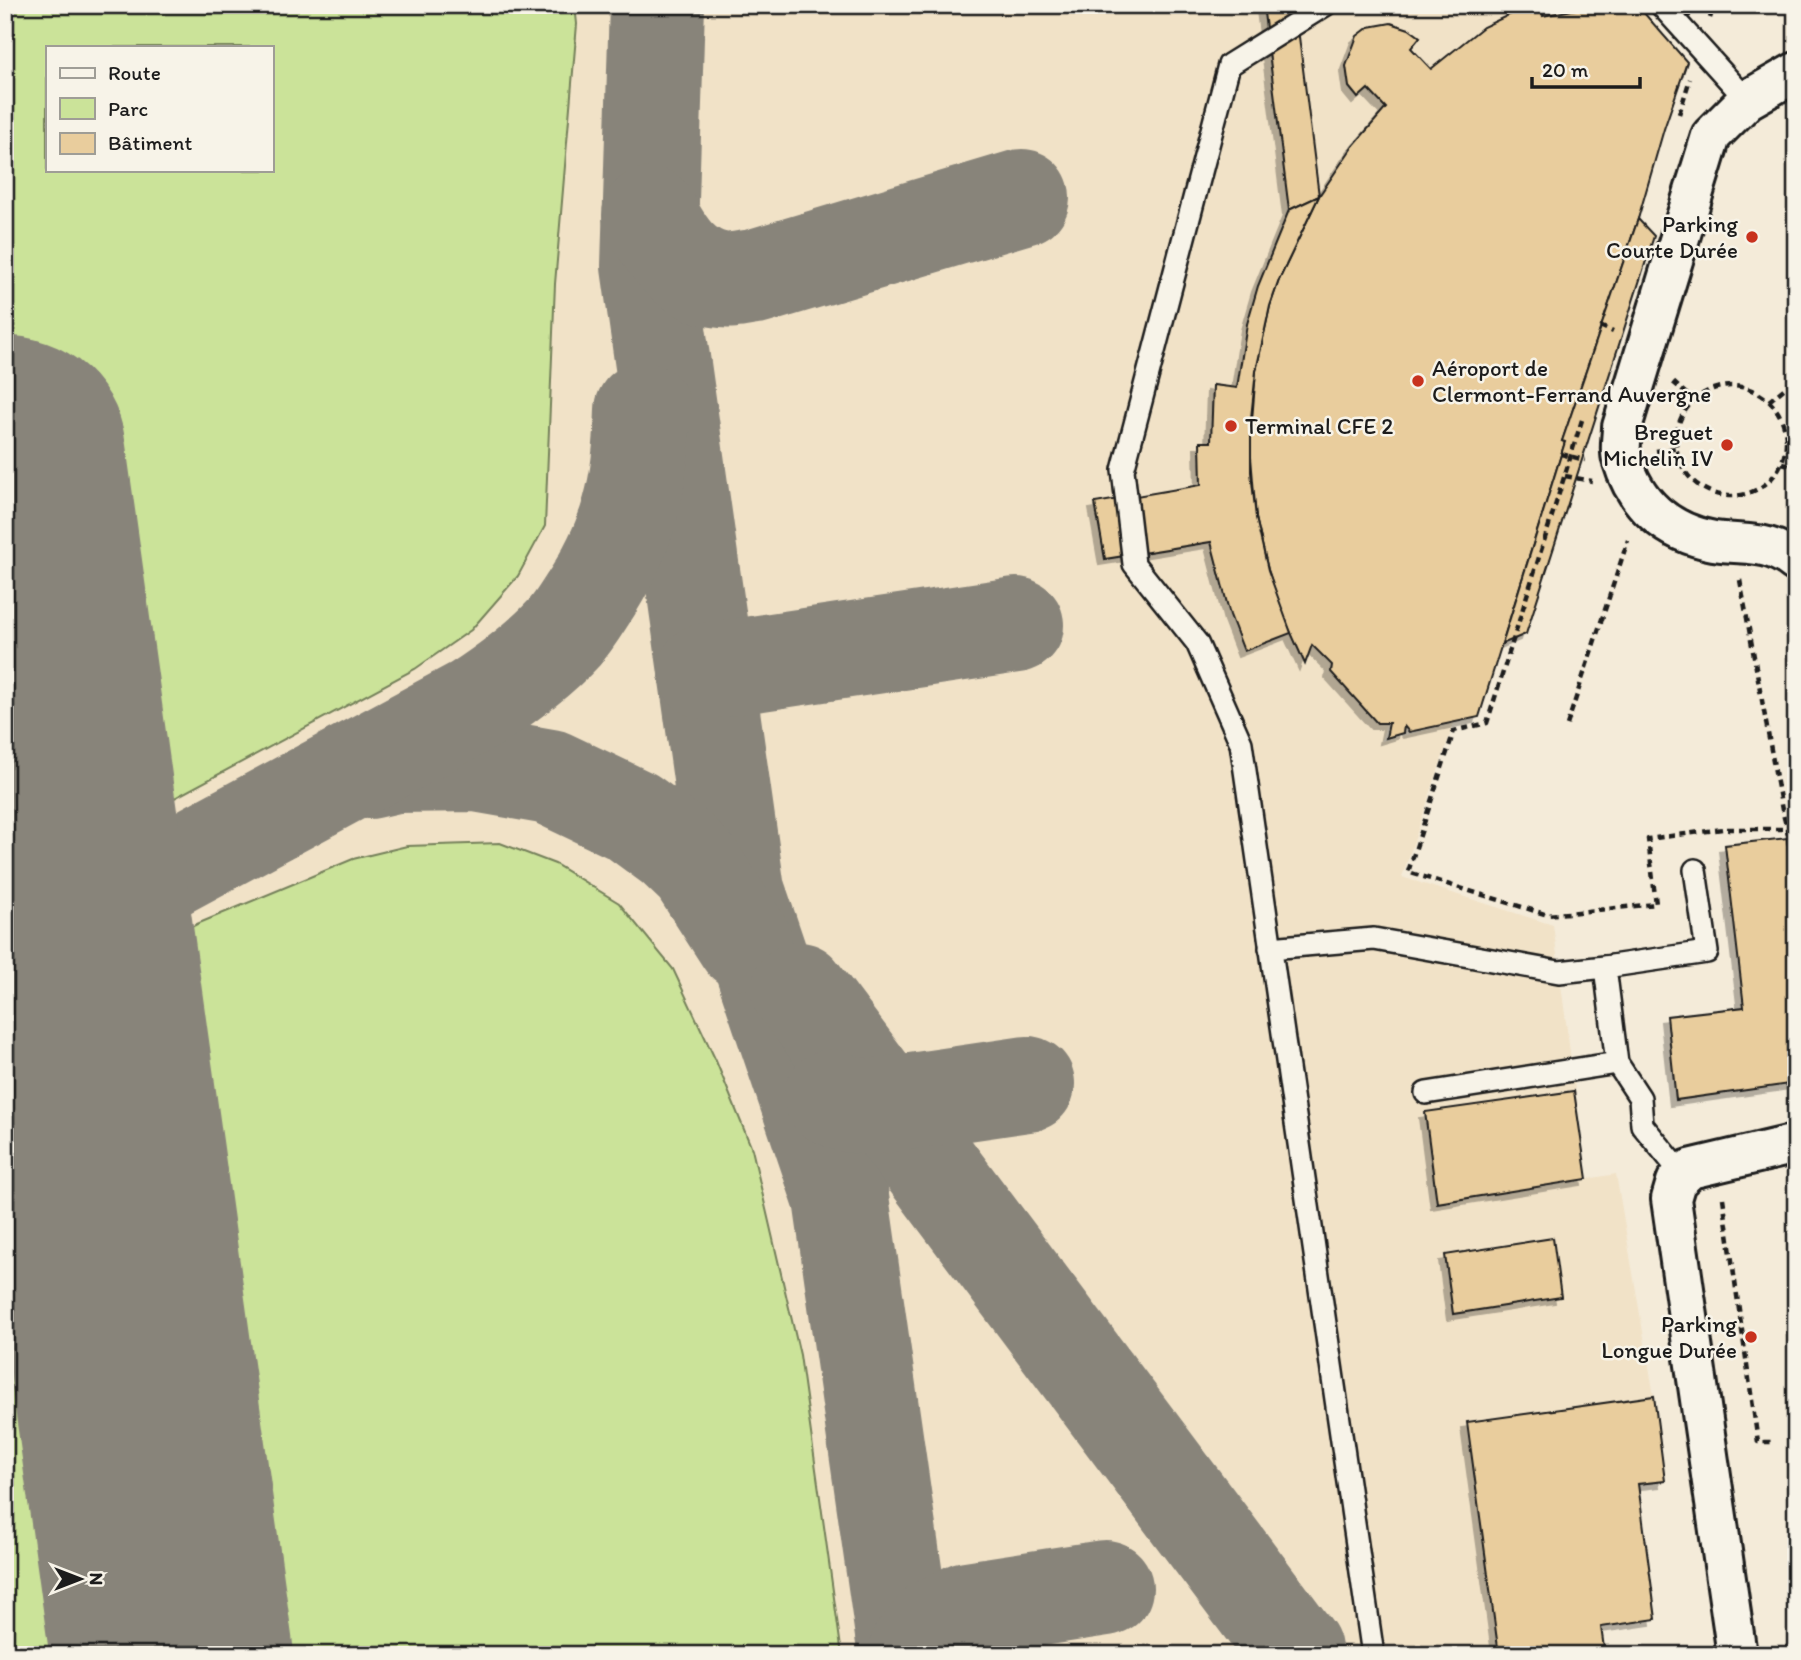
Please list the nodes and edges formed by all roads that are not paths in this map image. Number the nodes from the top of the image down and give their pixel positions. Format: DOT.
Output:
graph roads {
  1 [pos="1325,5"];
  2 [pos="1661,5"];
  3 [pos="1796,72"];
  4 [pos="1747,100"];
  5 [pos="1796,562"];
  6 [pos="1695,870"];
  7 [pos="1270,948"];
  8 [pos="1605,967"];
  9 [pos="1618,1063"];
  10 [pos="1426,1093"];
  11 [pos="1796,1144"];
  12 [pos="1683,1175"];
  13 [pos="1373,1655"];
  14 [pos="1737,1655"];
  1 -- 7 [label="lane"];
  2 -- 4 [label="lane"];
  3 -- 4 [label="street"];
  4 -- 5 [label="street"];
  6 -- 8 [label="lane"];
  7 -- 8 [label="lane"];
  7 -- 13 [label="lane"];
  8 -- 9 [label="lane"];
  9 -- 10 [label="lane"];
  9 -- 12 [label="lane"];
  11 -- 12 [label="street"];
  12 -- 14 [label="street"];
}
